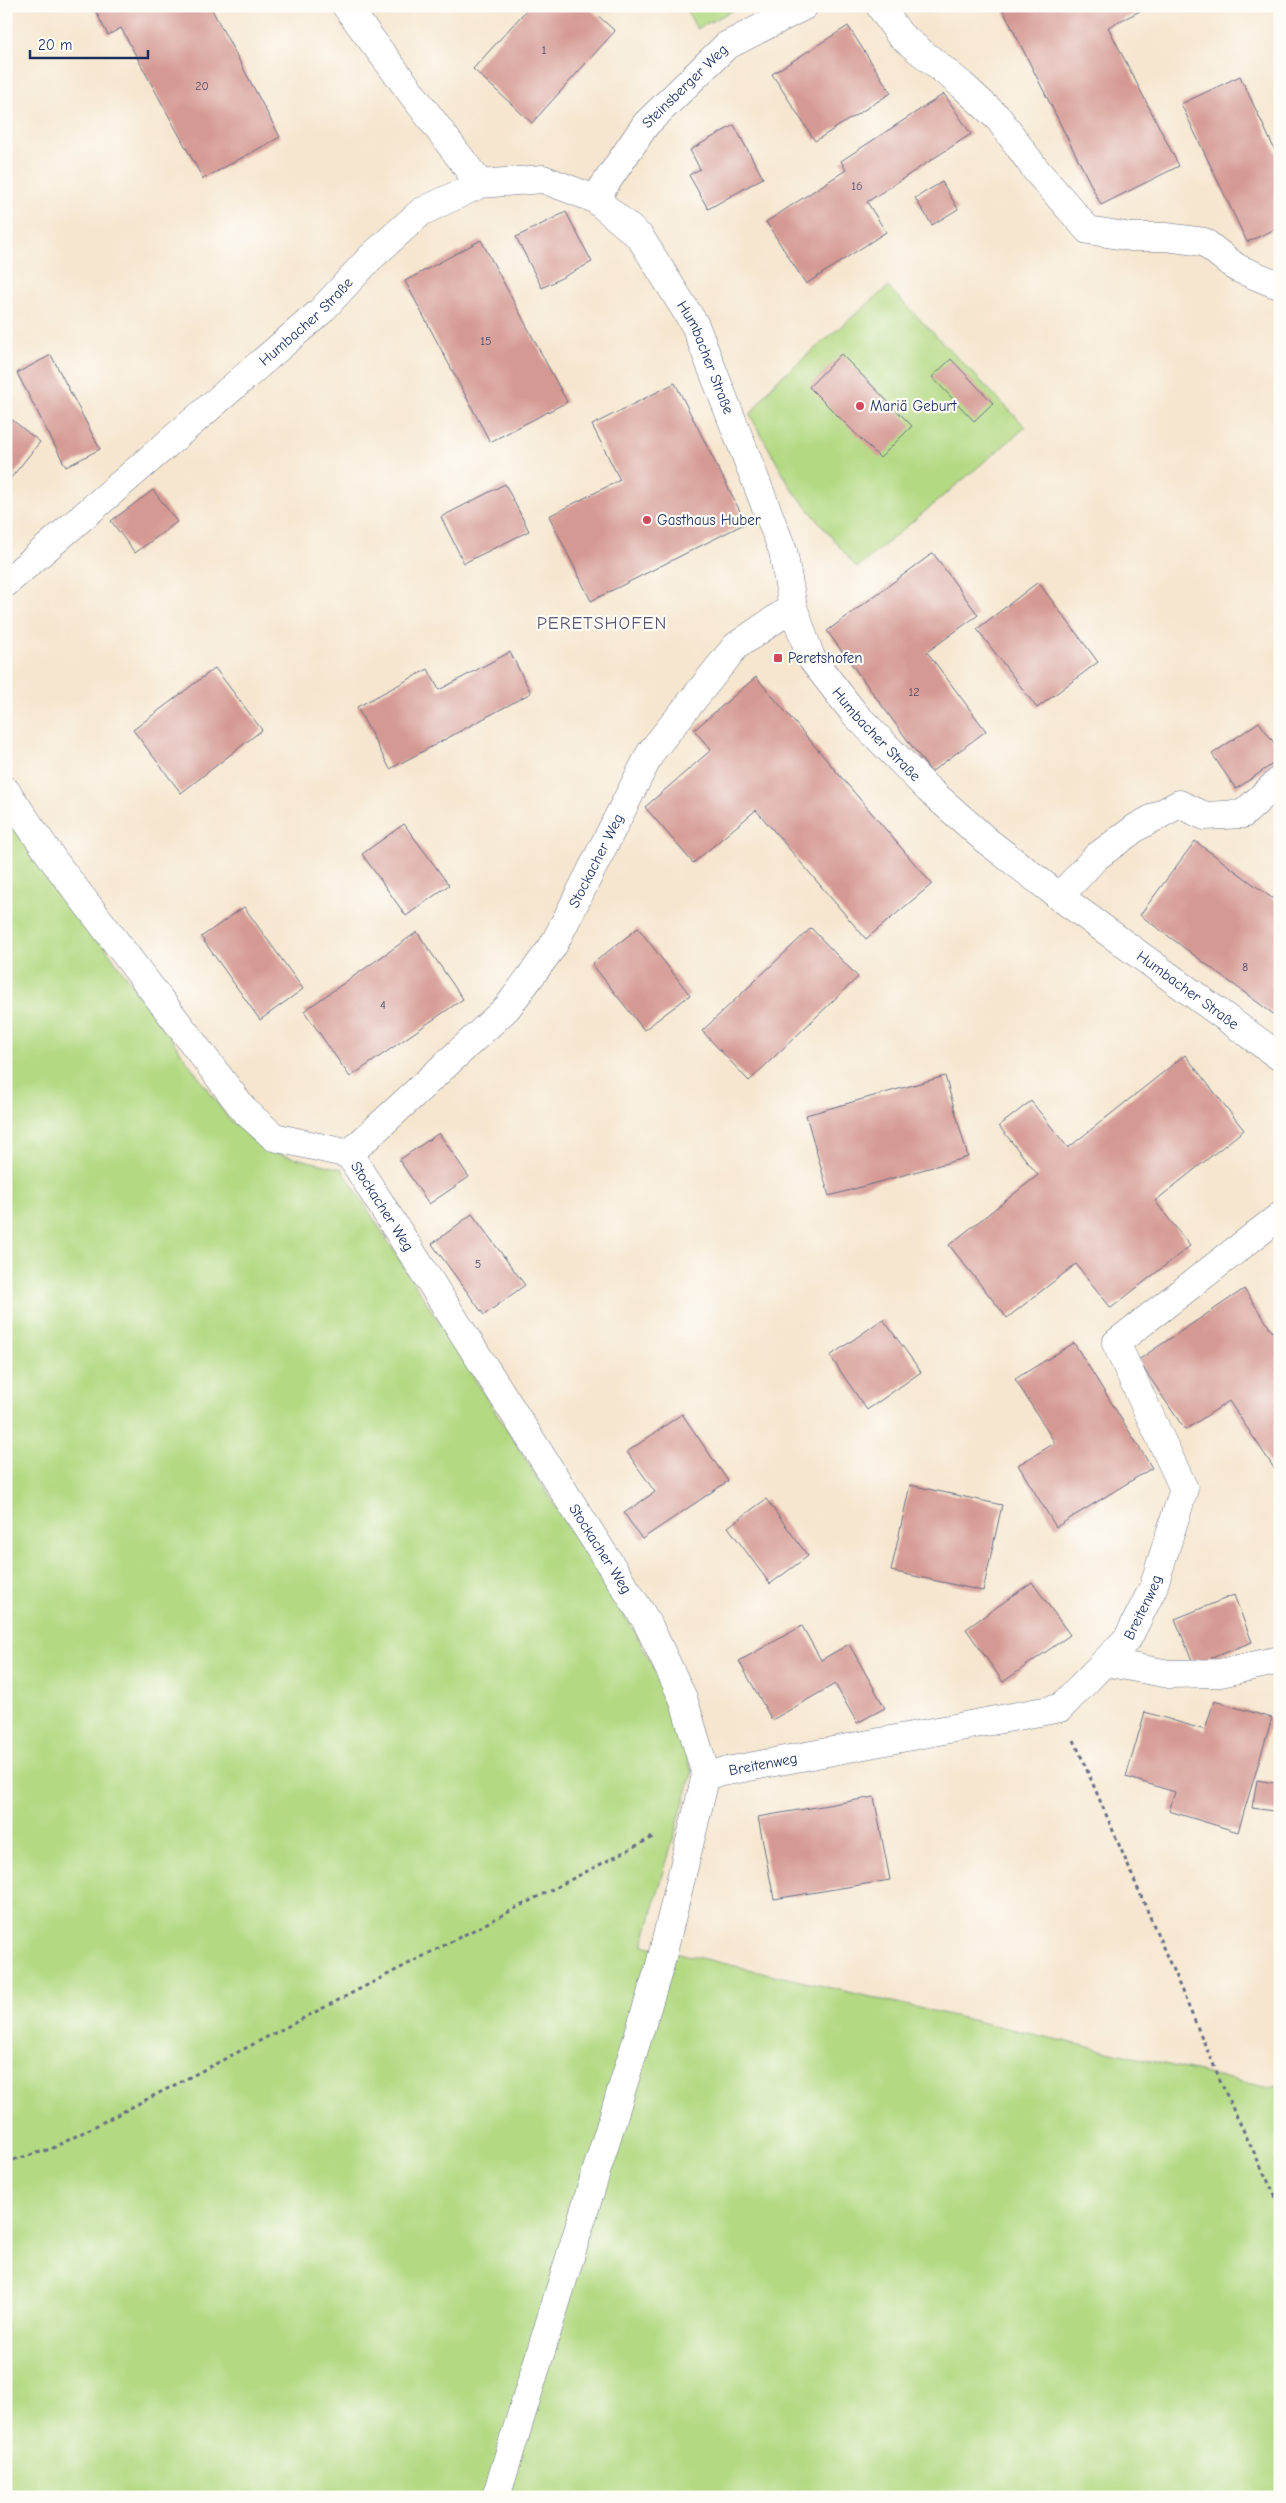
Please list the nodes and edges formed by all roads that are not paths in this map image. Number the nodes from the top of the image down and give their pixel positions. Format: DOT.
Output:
graph roads {
  1 [pos="346,6"];
  2 [pos="804,6"];
  3 [pos="880,6"];
  4 [pos="480,184"];
  5 [pos="595,199"];
  6 [pos="1280,283"];
  7 [pos="6,583"];
  8 [pos="793,607"];
  9 [pos="1280,780"];
  10 [pos="6,791"];
  11 [pos="1059,897"];
  12 [pos="1280,1057"];
  13 [pos="349,1154"];
  14 [pos="1279,1218"];
  15 [pos="1280,1660"];
  16 [pos="1104,1662"];
  17 [pos="706,1775"];
  18 [pos="496,2497"];
  1 -- 4 [label="street"];
  2 -- 5 [label="street, Steinsberger Weg"];
  3 -- 6 [label="street"];
  4 -- 5 [label="street, Humbacher Straße"];
  4 -- 7 [label="street, Humbacher Straße"];
  5 -- 8 [label="street, Humbacher Straße"];
  8 -- 11 [label="street, Humbacher Straße"];
  8 -- 13 [label="street, Stockacher Weg"];
  9 -- 11 [label="street"];
  10 -- 13 [label="street"];
  11 -- 12 [label="street, Humbacher Straße"];
  13 -- 17 [label="street, Stockacher Weg"];
  14 -- 16 [label="street, Breitenweg"];
  15 -- 16 [label="street"];
  16 -- 17 [label="street, Breitenweg"];
  17 -- 18 [label="street"];
}
